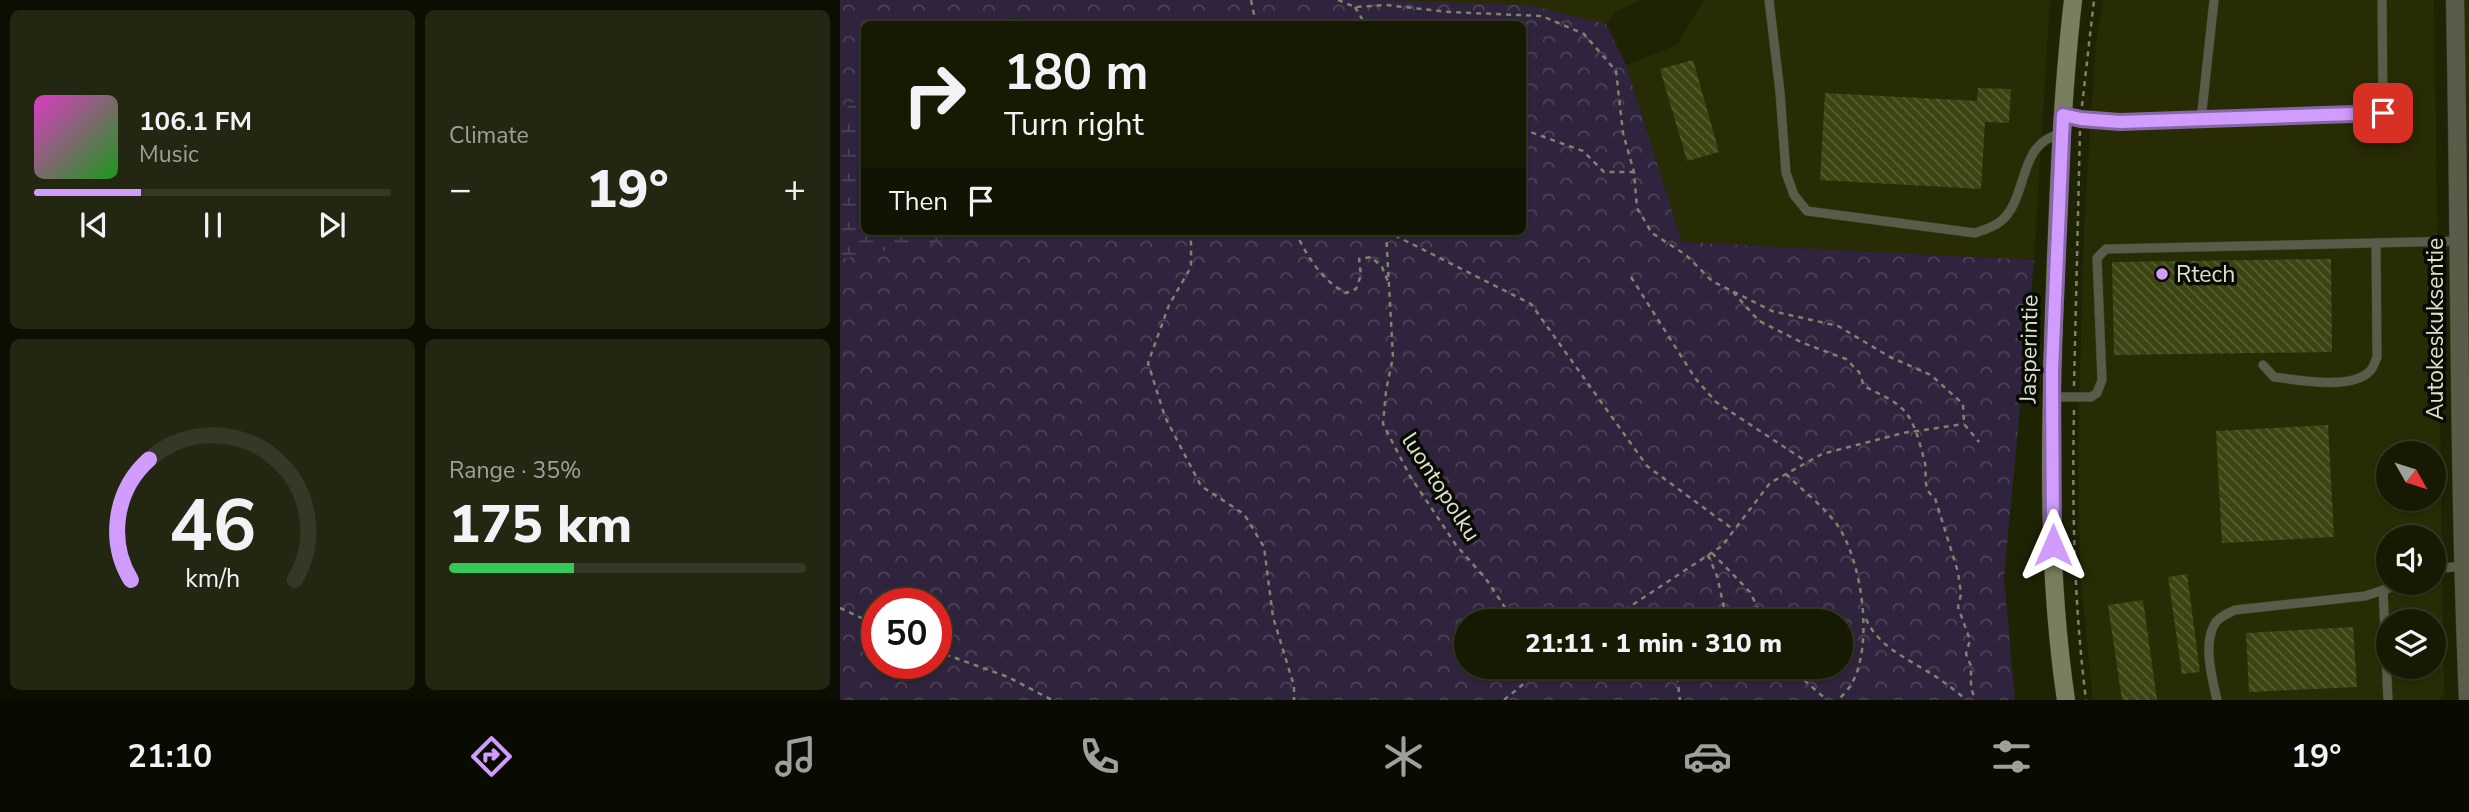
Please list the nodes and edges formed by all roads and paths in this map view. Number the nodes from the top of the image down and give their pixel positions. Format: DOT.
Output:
graph roads {
  1 [pos="1252,0"];
  2 [pos="1338,0"];
  3 [pos="1769,0"];
  4 [pos="2073,0"];
  5 [pos="2094,0"];
  6 [pos="2214,0"];
  7 [pos="2382,0"];
  8 [pos="2455,0"];
  9 [pos="1355,7"];
  10 [pos="1256,21"];
  11 [pos="1364,21"];
  12 [pos="2072,117"];
  13 [pos="2201,120"];
  14 [pos="1526,130"];
  15 [pos="2062,134"];
  16 [pos="2464,143"];
  17 [pos="1634,172"];
  18 [pos="1193,235"];
  19 [pos="1297,235"];
  20 [pos="1386,235"];
  21 [pos="1394,235"];
  22 [pos="2460,241"];
  23 [pos="2376,243"];
  24 [pos="1631,277"];
  25 [pos="1390,288"];
  26 [pos="1731,290"];
  27 [pos="2263,365"];
  28 [pos="2052,397"];
  29 [pos="2074,397"];
  30 [pos="1964,424"];
  31 [pos="1916,431"];
  32 [pos="1979,442"];
  33 [pos="1807,462"];
  34 [pos="1786,474"];
  35 [pos="1734,530"];
  36 [pos="1710,554"];
  37 [pos="2462,566"];
  38 [pos="2446,568"];
  39 [pos="2376,592"];
  40 [pos="2383,595"];
  41 [pos="840,608"];
  42 [pos="1626,608"];
  43 [pos="1506,609"];
  44 [pos="1724,609"];
  45 [pos="1758,609"];
  46 [pos="1865,616"];
  47 [pos="861,618"];
  48 [pos="952,657"];
  49 [pos="1528,679"];
  50 [pos="1677,679"];
  51 [pos="1803,679"];
  52 [pos="1052,700"];
  53 [pos="1294,700"];
  54 [pos="1504,700"];
  55 [pos="1679,700"];
  56 [pos="1827,700"];
  57 [pos="1838,700"];
  58 [pos="1966,700"];
  59 [pos="1975,700"];
  60 [pos="2066,700"];
  61 [pos="2086,700"];
  62 [pos="2217,700"];
  63 [pos="2388,700"];
  64 [pos="2468,700"];
  1 -- 10 [label="path"];
  2 -- 9 [label="path"];
  3 -- 15 [label="lane"];
  4 -- 12 [label="main road, Jasperintie"];
  5 -- 12 [label="path"];
  6 -- 13 [label="lane"];
  7 -- 13 [label="lane"];
  8 -- 16 [label="street, Autokeskuksentie"];
  9 -- 11 [label="path"];
  9 -- 17 [label="path"];
  12 -- 13 [label="lane"];
  12 -- 15 [label="main road, Jasperintie"];
  12 -- 29 [label="path"];
  14 -- 17 [label="path"];
  15 -- 28 [label="main road, Jasperintie"];
  16 -- 22 [label="street, Autokeskuksentie"];
  17 -- 26 [label="path"];
  18 -- 53 [label="path"];
  19 -- 25 [label="path"];
  20 -- 25 [label="path, luontopolku"];
  21 -- 35 [label="path"];
  22 -- 23 [label="lane"];
  22 -- 37 [label="street, Autokeskuksentie"];
  23 -- 27 [label="lane"];
  23 -- 29 [label="lane"];
  24 -- 33 [label="path"];
  25 -- 43 [label="path, luontopolku"];
  26 -- 30 [label="path"];
  26 -- 31 [label="path"];
  28 -- 29 [label="lane"];
  28 -- 60 [label="main road, Jasperintie"];
  29 -- 61 [label="path"];
  30 -- 31 [label="path"];
  30 -- 32 [label="path"];
  31 -- 33 [label="path"];
  31 -- 59 [label="path"];
  33 -- 34 [label="path"];
  34 -- 35 [label="path"];
  34 -- 46 [label="path"];
  35 -- 36 [label="path"];
  36 -- 42 [label="path"];
  36 -- 44 [label="path"];
  36 -- 45 [label="path"];
  37 -- 38 [label="lane"];
  37 -- 64 [label="street, Autokeskuksentie"];
  39 -- 62 [label="lane"];
  40 -- 63 [label="lane"];
  41 -- 47 [label="path"];
  46 -- 57 [label="path"];
  46 -- 58 [label="path"];
  48 -- 52 [label="path"];
  49 -- 54 [label="path"];
  50 -- 55 [label="path"];
  51 -- 56 [label="path"];
}
